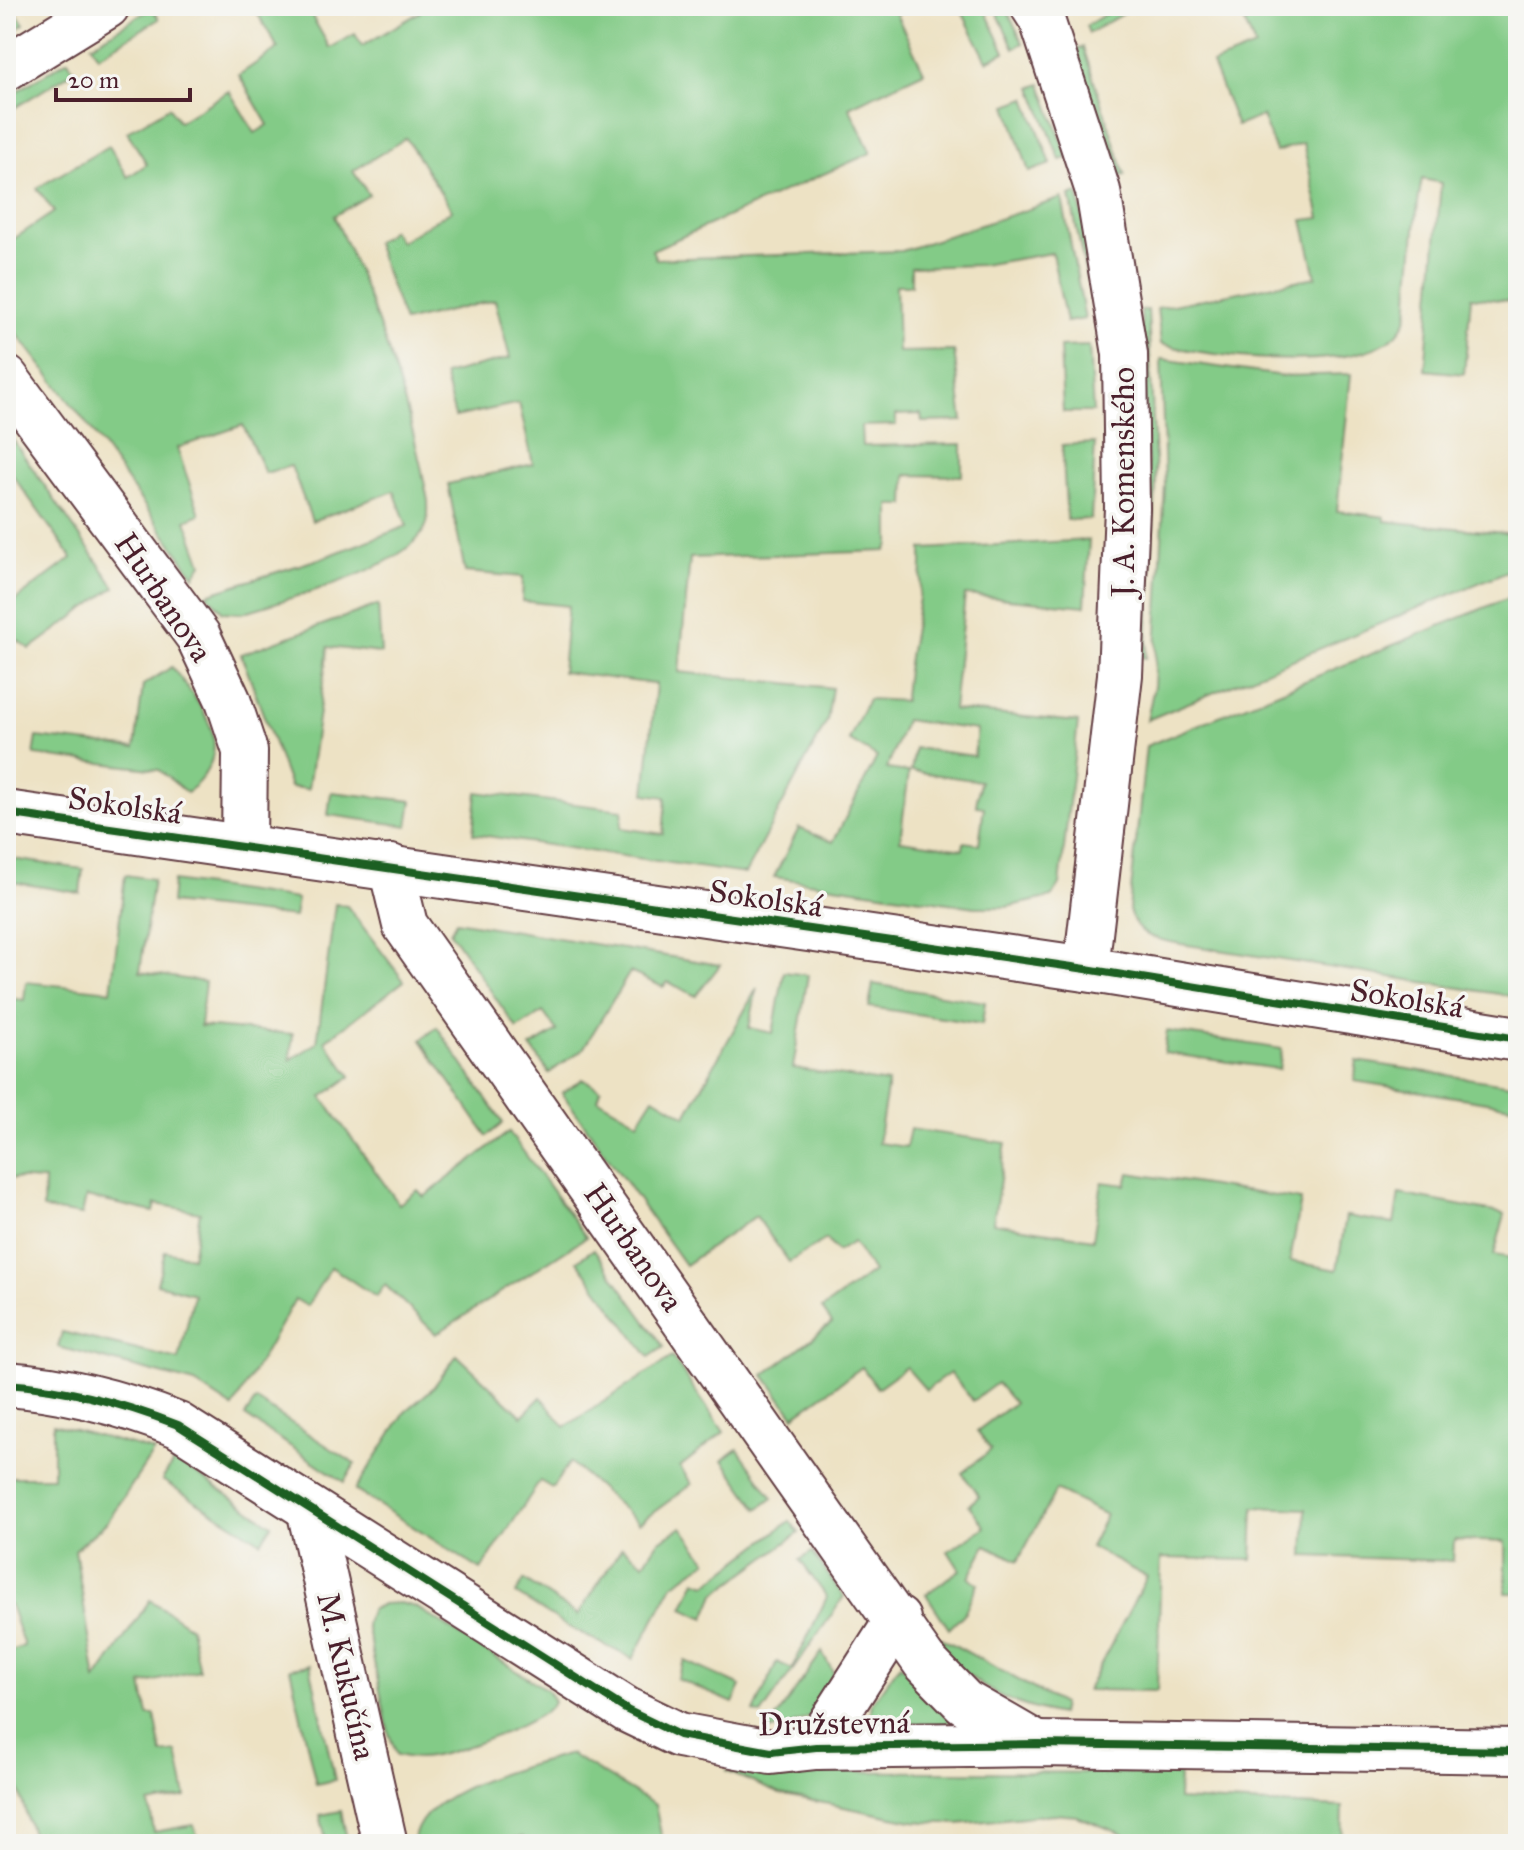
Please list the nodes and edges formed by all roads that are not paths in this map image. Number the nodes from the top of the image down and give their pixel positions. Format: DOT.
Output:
graph roads {
  1 [pos="107,6"];
  2 [pos="1047,11"];
  3 [pos="6,68"];
  4 [pos="6,378"];
  5 [pos="6,813"];
  6 [pos="244,846"];
  7 [pos="391,867"];
  8 [pos="1086,969"];
  9 [pos="1518,1039"];
  10 [pos="6,1384"];
  11 [pos="309,1509"];
  12 [pos="898,1619"];
  13 [pos="1037,1744"];
  14 [pos="816,1747"];
  15 [pos="1518,1751"];
  16 [pos="385,1844"];
  1 -- 3 [label="street"];
  2 -- 8 [label="street, J. A. Komenského"];
  4 -- 6 [label="street, Hurbanova"];
  5 -- 6 [label="street, Sokolská"];
  6 -- 7 [label="street, Sokolská"];
  7 -- 8 [label="street, Sokolská"];
  7 -- 12 [label="street, Hurbanova"];
  8 -- 9 [label="street, Sokolská"];
  10 -- 11 [label="street, Družstevná"];
  11 -- 14 [label="street, Družstevná"];
  11 -- 16 [label="street, M. Kukučína"];
  12 -- 13 [label="street, Hurbanova"];
  12 -- 14 [label="street"];
  13 -- 14 [label="street, Družstevná"];
  13 -- 15 [label="street, Družstevná"];
}
